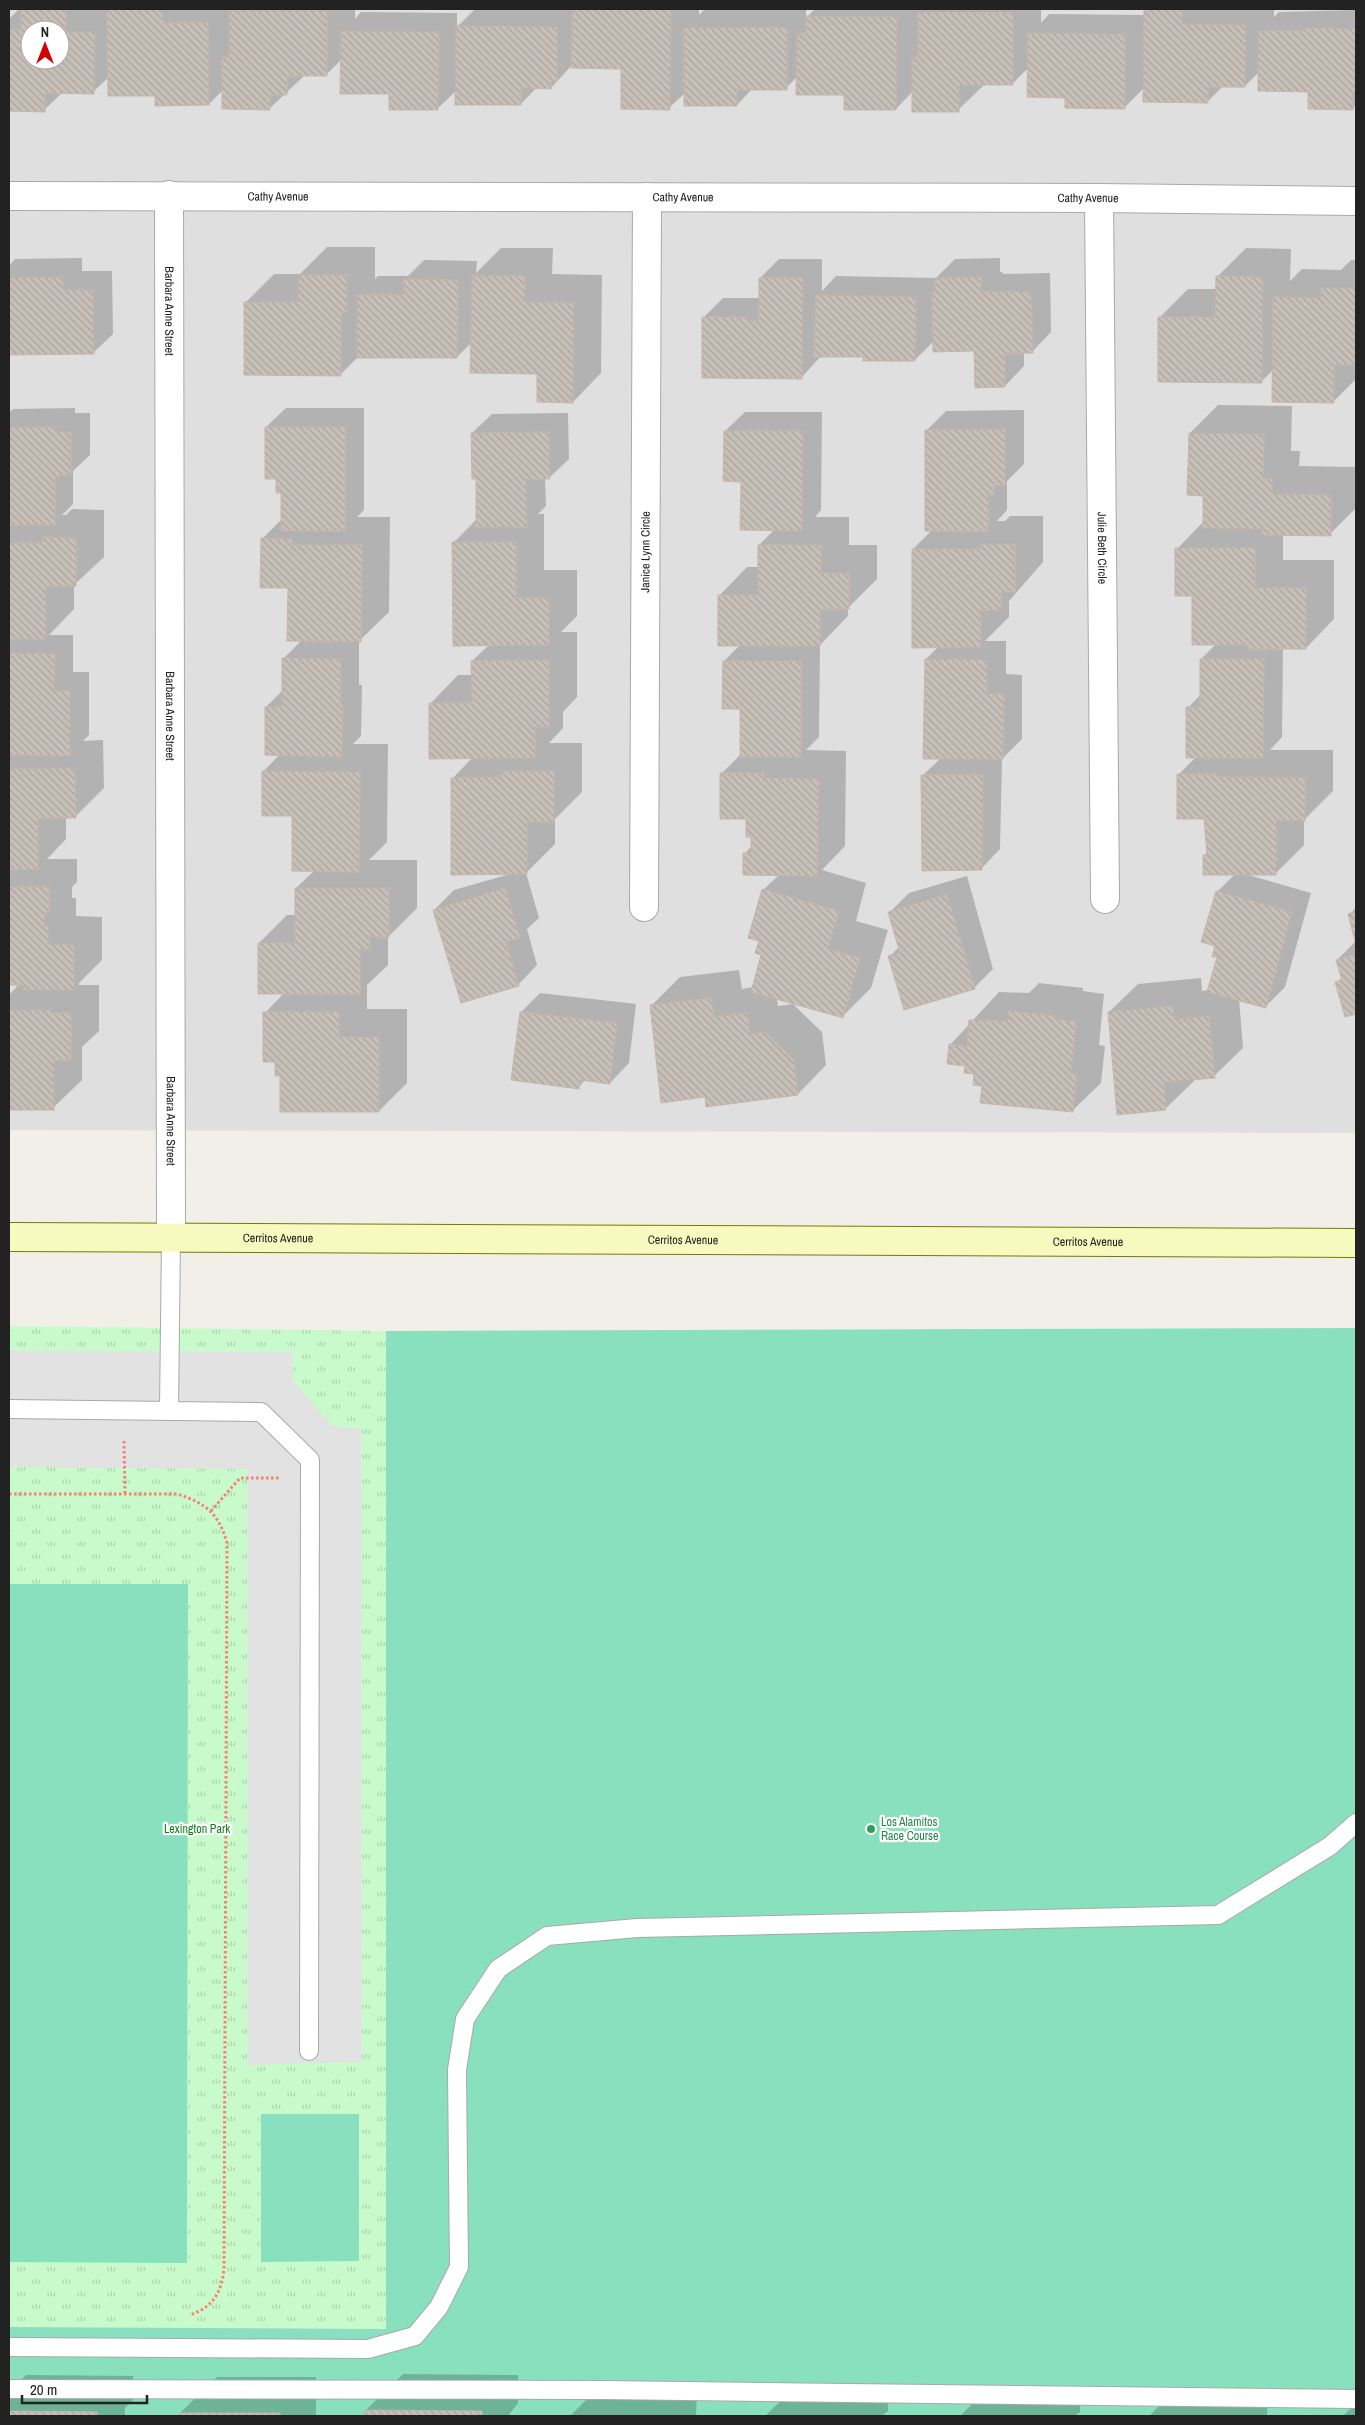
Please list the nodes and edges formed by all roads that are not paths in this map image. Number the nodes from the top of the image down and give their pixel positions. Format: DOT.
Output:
graph roads {
  1 [pos="169,195"];
  2 [pos="9,196"];
  3 [pos="647,196"];
  4 [pos="1099,198"];
  5 [pos="1356,201"];
  6 [pos="1105,899"];
  7 [pos="644,907"];
  8 [pos="9,1238"];
  9 [pos="171,1238"];
  10 [pos="1356,1243"];
  11 [pos="9,1409"];
  12 [pos="169,1411"];
  13 [pos="1356,1823"];
  14 [pos="309,2051"];
  15 [pos="9,2347"];
  16 [pos="9,2389"];
  17 [pos="1356,2399"];
  1 -- 2 [label="street, Cathy Avenue"];
  1 -- 3 [label="street, Cathy Avenue"];
  1 -- 9 [label="street, Barbara Anne Street"];
  3 -- 4 [label="street, Cathy Avenue"];
  3 -- 7 [label="street, Janice Lynn Circle"];
  4 -- 5 [label="street, Cathy Avenue"];
  4 -- 6 [label="street, Julie Beth Circle"];
  8 -- 9 [label="main road, Cerritos Avenue"];
  9 -- 10 [label="main road, Cerritos Avenue"];
  9 -- 12 [label="lane"];
  11 -- 12 [label="lane"];
  12 -- 14 [label="lane"];
  13 -- 15 [label="lane"];
  16 -- 17 [label="lane"];
}
